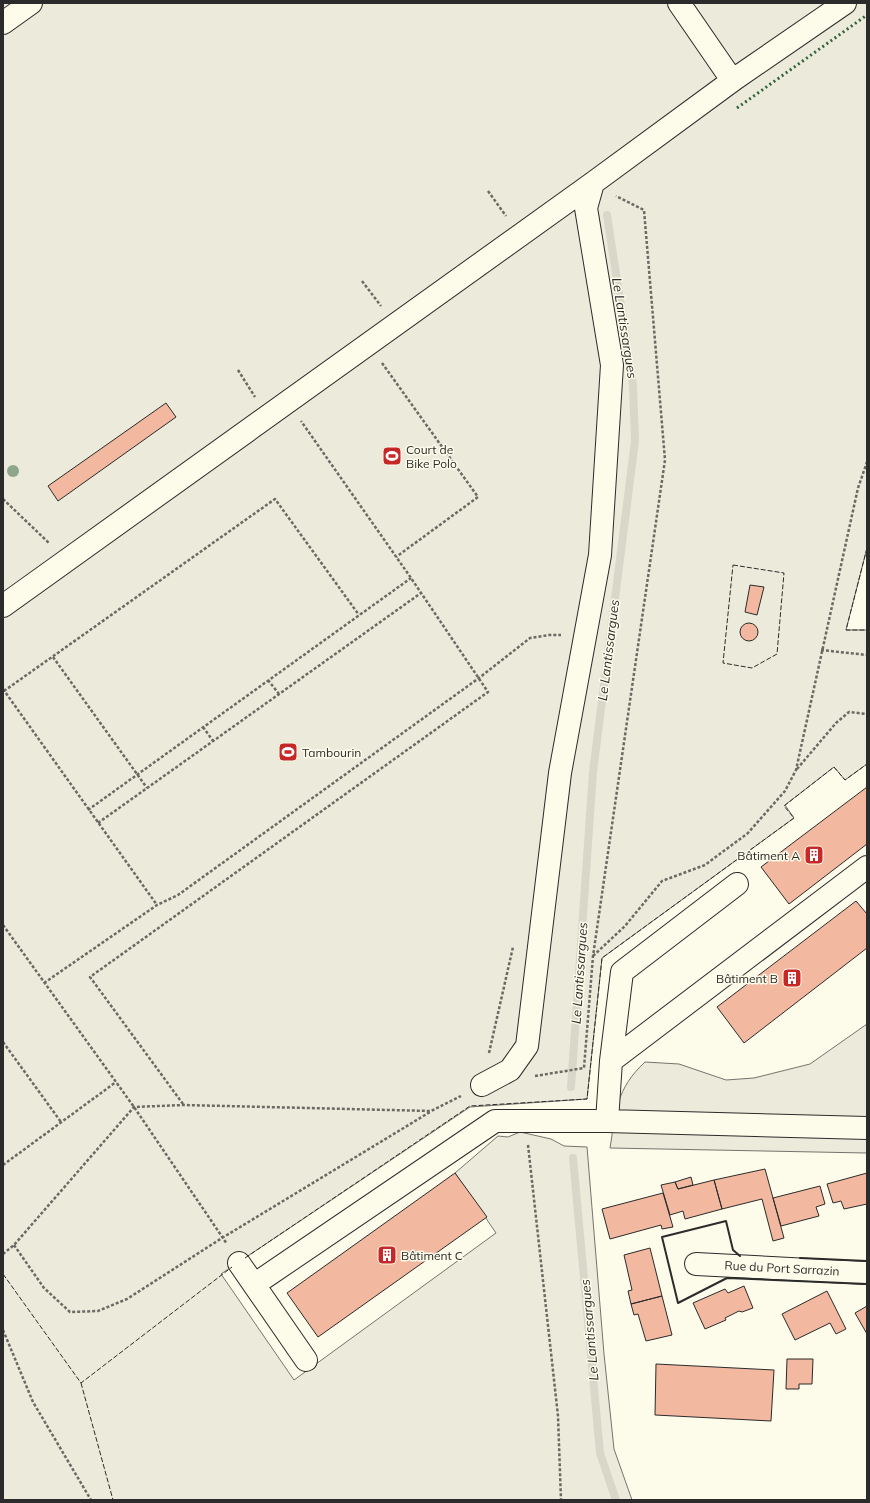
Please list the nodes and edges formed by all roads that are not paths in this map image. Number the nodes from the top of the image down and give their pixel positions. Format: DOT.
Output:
graph roads {
  1 [pos="31,3"];
  2 [pos="679,3"];
  3 [pos="845,3"];
  4 [pos="3,23"];
  5 [pos="732,80"];
  6 [pos="593,184"];
  7 [pos="3,606"];
  8 [pos="867,867"];
  9 [pos="738,884"];
  10 [pos="611,1061"];
  11 [pos="482,1085"];
  12 [pos="607,1121"];
  13 [pos="867,1128"];
  14 [pos="239,1263"];
  15 [pos="696,1264"];
  16 [pos="867,1273"];
  17 [pos="255,1284"];
  18 [pos="306,1360"];
  1 -- 4 [label="street"];
  2 -- 5 [label="street"];
  3 -- 5 [label="street"];
  5 -- 6 [label="street"];
  6 -- 7 [label="street"];
  6 -- 11 [label="street"];
  8 -- 10 [label="street"];
  9 -- 10 [label="street"];
  10 -- 12 [label="street"];
  12 -- 13 [label="street"];
  12 -- 17 [label="street"];
  14 -- 17 [label="street"];
  15 -- 16 [label="street, Rue du Port Sarrazin"];
  17 -- 18 [label="street"];
}
